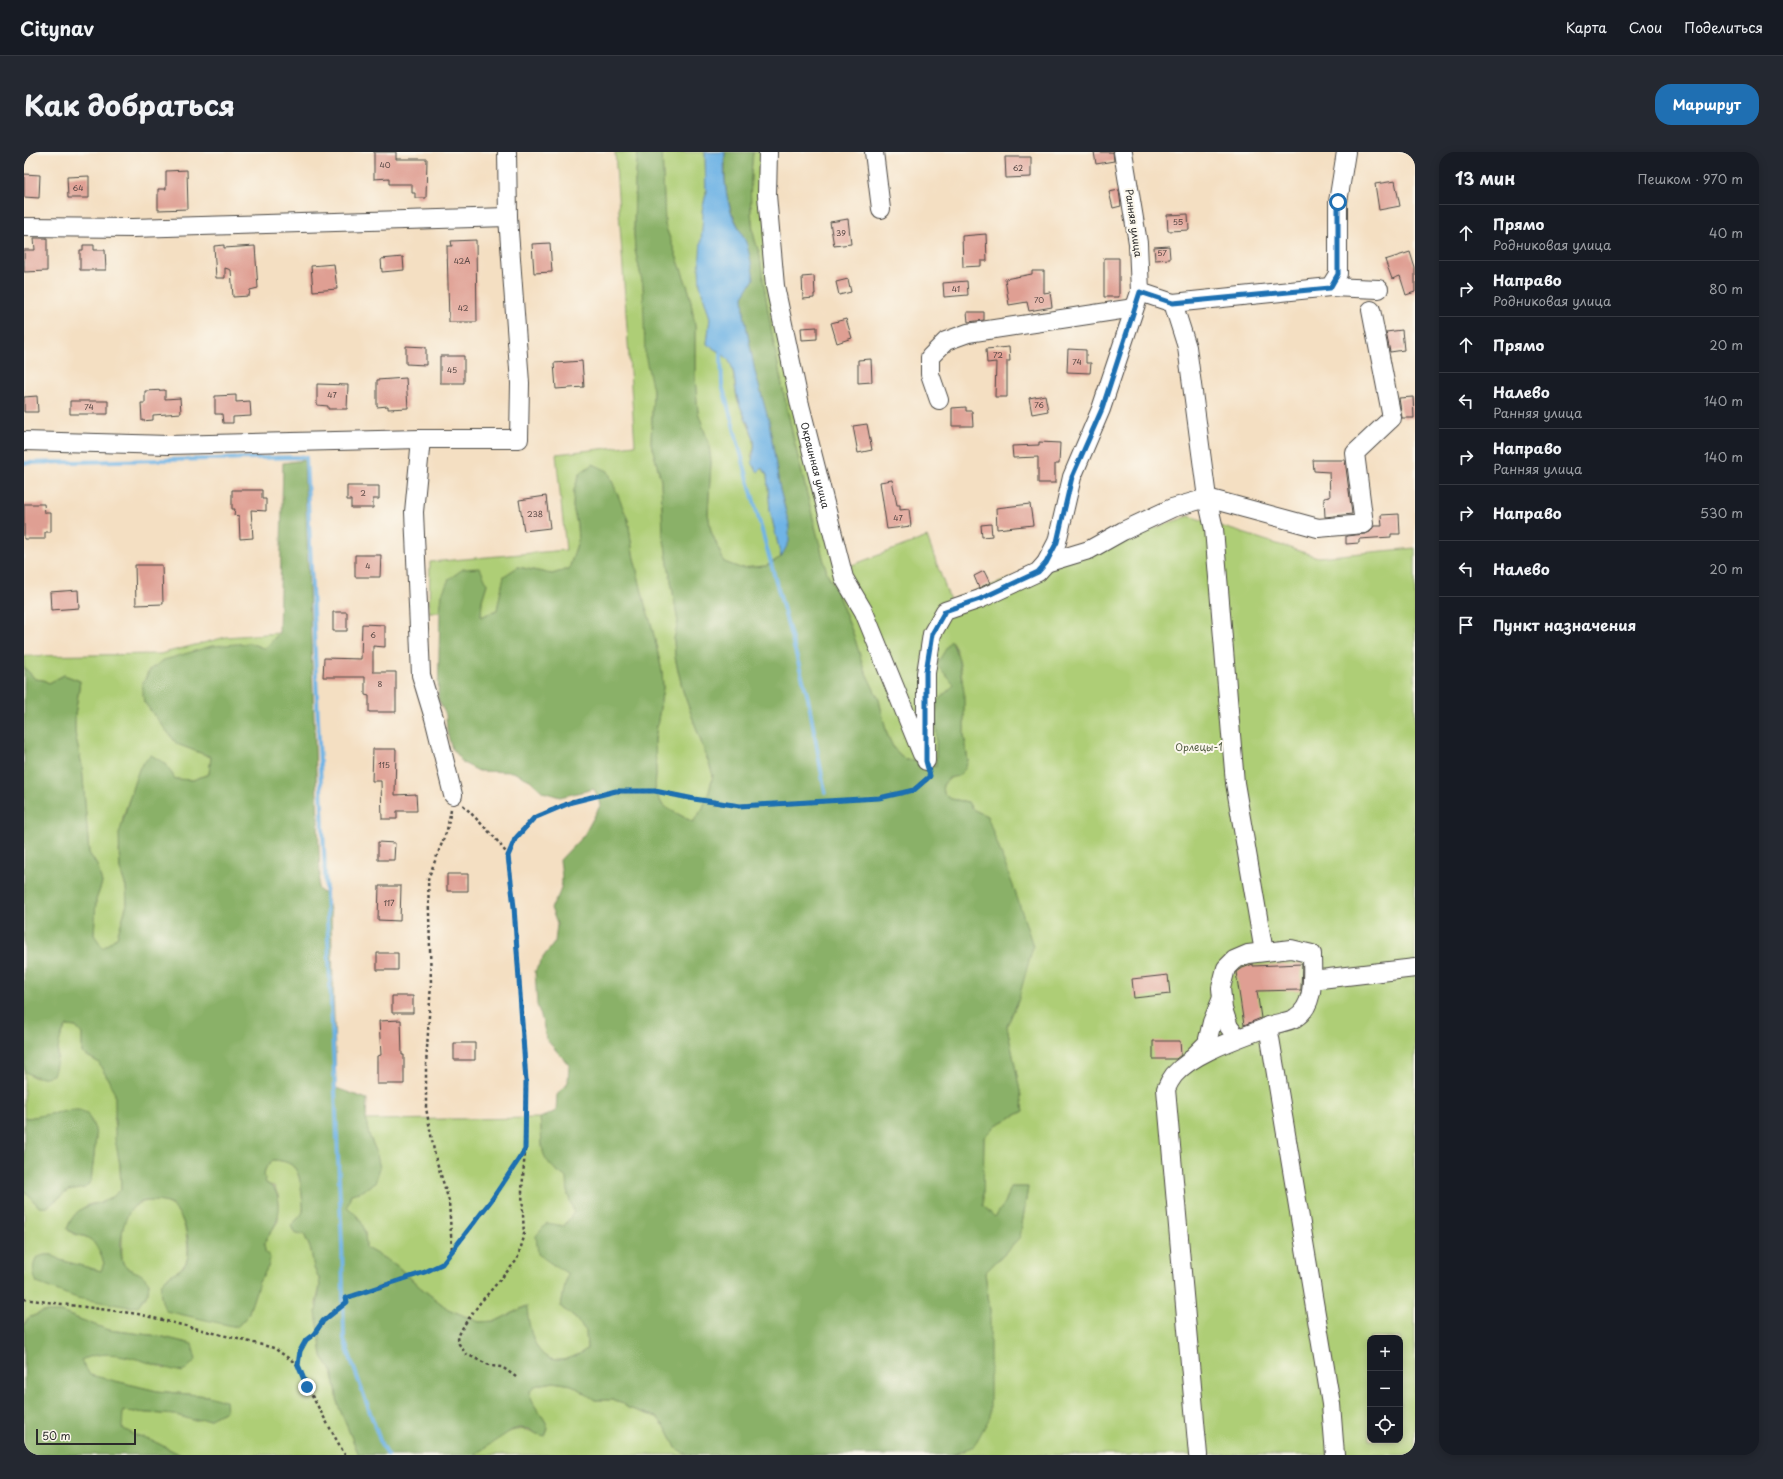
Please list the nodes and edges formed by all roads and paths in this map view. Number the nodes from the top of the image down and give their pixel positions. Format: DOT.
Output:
graph roads {
  1 [pos="507,152"];
  2 [pos="768,152"];
  3 [pos="874,152"];
  4 [pos="1123,152"];
  5 [pos="1346,152"];
  6 [pos="881,209"];
  7 [pos="508,217"];
  8 [pos="24,227"];
  9 [pos="1330,288"];
  10 [pos="1379,290"];
  11 [pos="1137,300"];
  12 [pos="1173,303"];
  13 [pos="1371,310"];
  14 [pos="939,400"];
  15 [pos="421,439"];
  16 [pos="24,441"];
  17 [pos="1207,498"];
  18 [pos="1046,563"];
  19 [pos="926,761"];
  20 [pos="454,795"];
  21 [pos="508,856"];
  22 [pos="1264,952"];
  23 [pos="1415,968"];
  24 [pos="1312,980"];
  25 [pos="1222,998"];
  26 [pos="1268,1026"];
  27 [pos="1230,1042"];
  28 [pos="1188,1063"];
  29 [pos="525,1150"];
  30 [pos="452,1251"];
  31 [pos="24,1299"];
  32 [pos="298,1365"];
  33 [pos="516,1377"];
  34 [pos="345,1455"];
  35 [pos="1198,1455"];
  36 [pos="1335,1455"];
  1 -- 7 [label="street"];
  2 -- 19 [label="street, Окраинная улица"];
  3 -- 6 [label="street"];
  4 -- 11 [label="street, Ранняя улица"];
  5 -- 9 [label="street"];
  7 -- 8 [label="street"];
  7 -- 15 [label="street"];
  9 -- 10 [label="street"];
  9 -- 12 [label="street"];
  11 -- 12 [label="street"];
  11 -- 14 [label="street"];
  11 -- 18 [label="street, Ранняя улица"];
  12 -- 17 [label="street"];
  13 -- 17 [label="street"];
  15 -- 16 [label="street"];
  15 -- 20 [label="street"];
  17 -- 18 [label="street"];
  17 -- 22 [label="street"];
  18 -- 19 [label="street, Ранняя улица"];
  19 -- 21 [label="path"];
  20 -- 21 [label="path"];
  20 -- 30 [label="path"];
  21 -- 29 [label="path"];
  22 -- 24 [label="street"];
  22 -- 25 [label="street"];
  23 -- 24 [label="street"];
  24 -- 26 [label="street"];
  25 -- 27 [label="street"];
  25 -- 28 [label="street"];
  26 -- 27 [label="street"];
  26 -- 36 [label="street"];
  27 -- 28 [label="street"];
  28 -- 35 [label="street"];
  29 -- 30 [label="path"];
  29 -- 33 [label="path"];
  30 -- 32 [label="path"];
  31 -- 32 [label="path"];
  32 -- 34 [label="path"];
}
